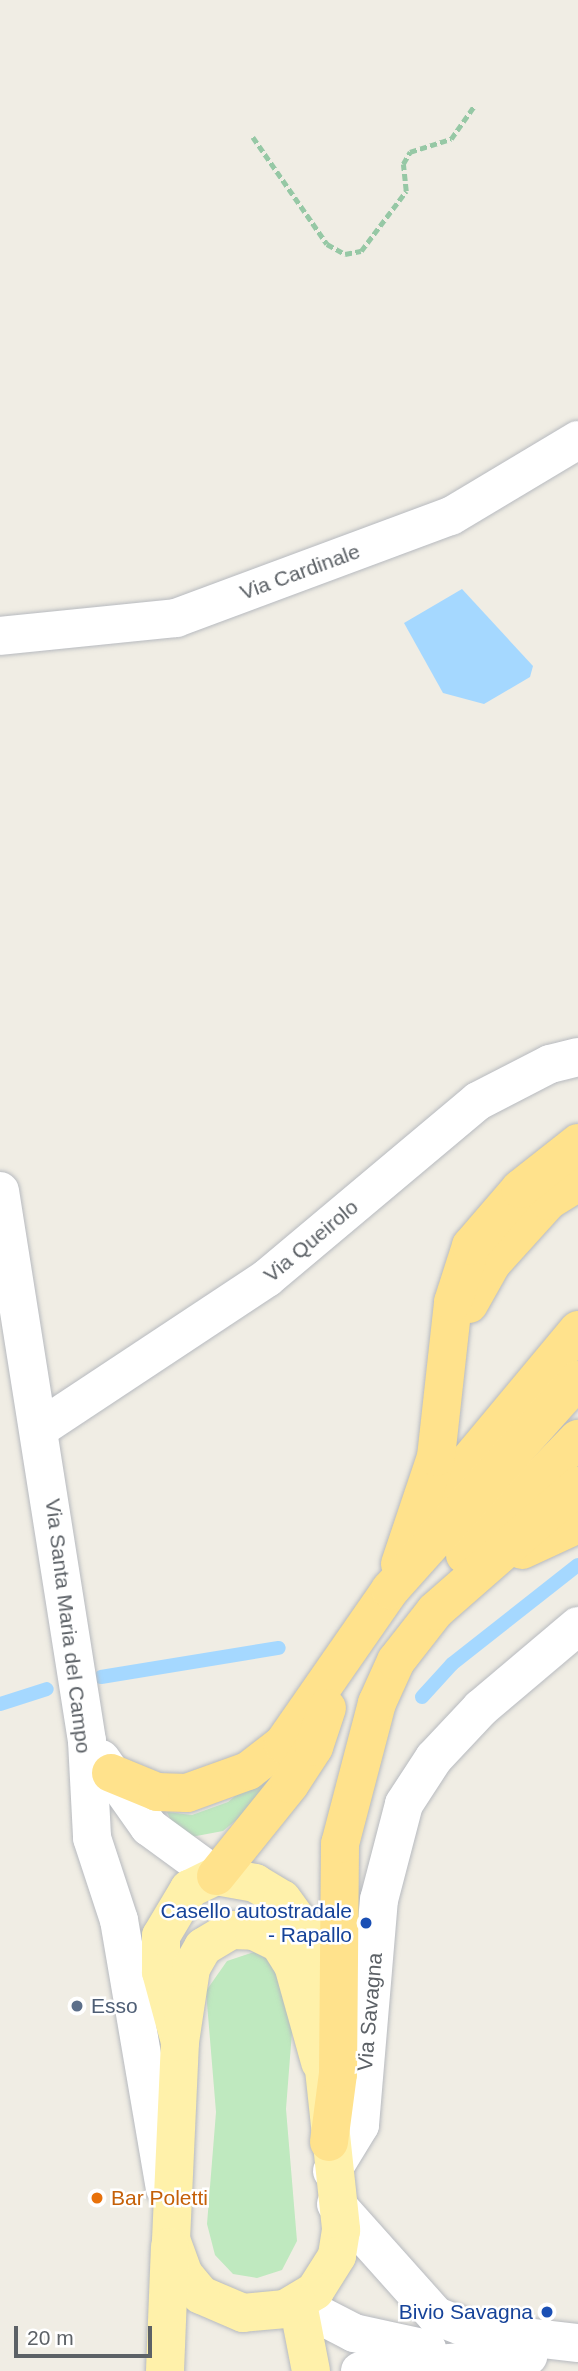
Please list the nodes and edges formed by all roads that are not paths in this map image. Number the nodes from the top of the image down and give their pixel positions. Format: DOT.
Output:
graph roads {
  1 [pos="578,440"];
  2 [pos="0,636"];
  3 [pos="578,1058"];
  4 [pos="578,1143"];
  5 [pos="578,1182"];
  6 [pos="0,1191"];
  7 [pos="578,1330"];
  8 [pos="452,1335"];
  9 [pos="578,1380"];
  10 [pos="41,1427"];
  11 [pos="578,1439"];
  12 [pos="578,1486"];
  13 [pos="578,1524"];
  14 [pos="415,1526"];
  15 [pos="488,1565"];
  16 [pos="390,1590"];
  17 [pos="578,1626"];
  18 [pos="419,1631"];
  19 [pos="342,1663"];
  20 [pos="84,1727"];
  21 [pos="111,1773"];
  22 [pos="216,1876"];
  23 [pos="180,2042"];
  24 [pos="320,2062"];
  25 [pos="332,2172"];
  26 [pos="171,2224"];
  27 [pos="298,2304"];
  28 [pos="578,2343"];
  29 [pos="578,2351"];
  30 [pos="472,2359"];
  31 [pos="165,2371"];
  32 [pos="311,2371"];
  33 [pos="360,2371"];
  1 -- 2 [label="street, Via Cardinale"];
  3 -- 10 [label="street, Via Queirolo"];
  4 -- 8 [label="highway"];
  5 -- 8 [label="highway"];
  6 -- 10 [label="street, Via Santa Maria del Campo"];
  7 -- 14 [label="highway"];
  8 -- 14 [label="highway"];
  9 -- 16 [label="highway"];
  10 -- 20 [label="street, Via Santa Maria del Campo"];
  11 -- 18 [label="highway"];
  12 -- 15 [label="highway"];
  13 -- 15 [label="highway"];
  14 -- 16 [label="highway"];
  15 -- 18 [label="highway"];
  16 -- 19 [label="highway"];
  17 -- 25 [label="street, Via Savagna"];
  18 -- 25 [label="highway"];
  19 -- 21 [label="highway"];
  19 -- 22 [label="highway"];
  20 -- 21 [label="street"];
  20 -- 26 [label="street, Via Santa Maria del Campo"];
  21 -- 22 [label="street"];
  22 -- 23 [label="main road"];
  22 -- 24 [label="main road"];
  23 -- 24 [label="main road"];
  23 -- 26 [label="main road"];
  24 -- 25 [label="main road"];
  25 -- 27 [label="main road"];
  25 -- 28 [label="street"];
  26 -- 27 [label="main road"];
  26 -- 31 [label="main road"];
  27 -- 30 [label="street"];
  27 -- 32 [label="main road"];
  29 -- 30 [label="street"];
  30 -- 33 [label="street"];
}
